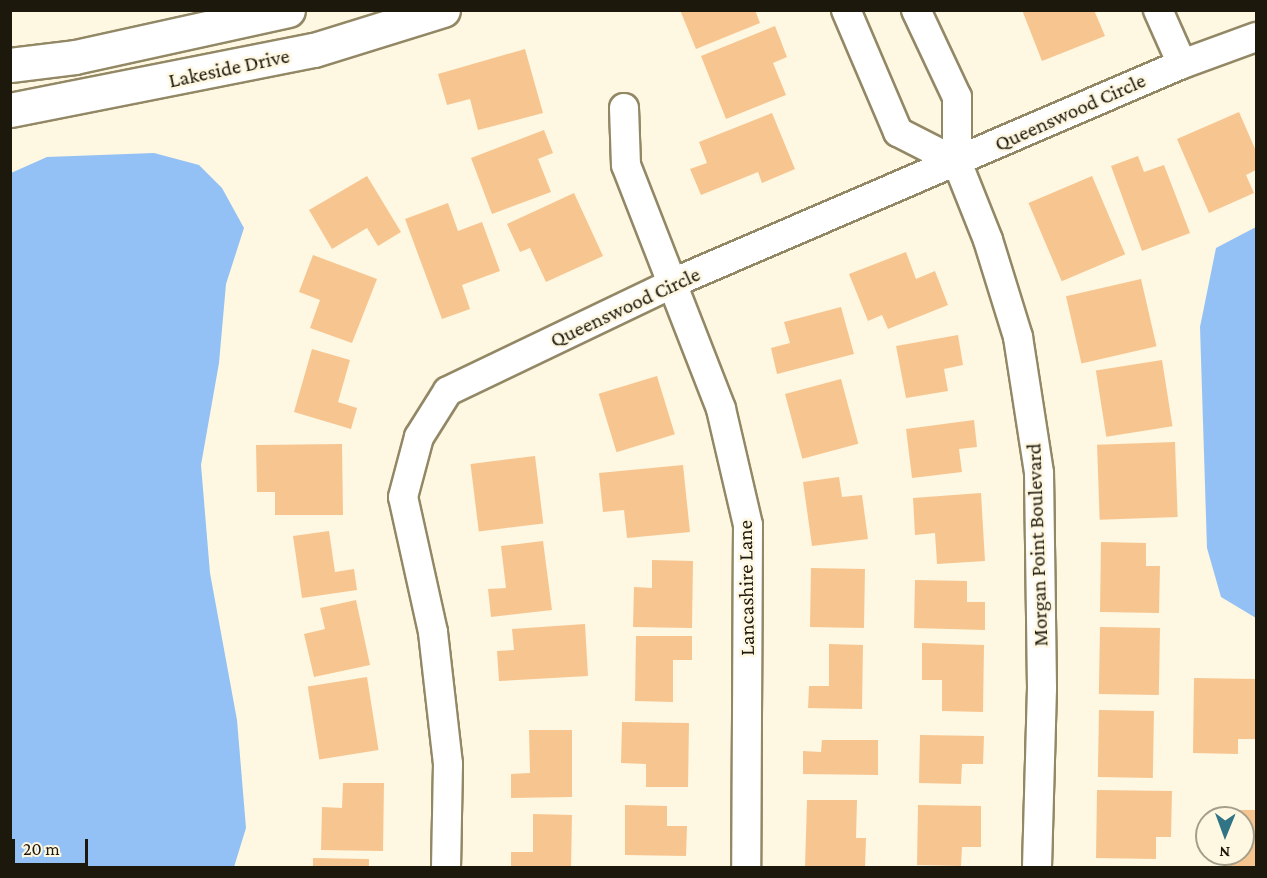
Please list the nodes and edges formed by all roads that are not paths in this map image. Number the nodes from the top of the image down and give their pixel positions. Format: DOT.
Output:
graph roads {
  1 [pos="288,10"];
  2 [pos="443,10"];
  3 [pos="846,10"];
  4 [pos="916,10"];
  5 [pos="1158,10"];
  6 [pos="1257,37"];
  7 [pos="1182,64"];
  8 [pos="10,65"];
  9 [pos="624,108"];
  10 [pos="10,110"];
  11 [pos="957,162"];
  12 [pos="675,282"];
  13 [pos="446,867"];
  14 [pos="746,867"];
  15 [pos="1037,867"];
  1 -- 8 [label="street, Lakeside Drive"];
  2 -- 10 [label="street, Lakeside Drive"];
  3 -- 11 [label="street"];
  4 -- 11 [label="street, Morgan Point Boulevard"];
  5 -- 7 [label="street"];
  6 -- 7 [label="street, Queenswood Circle"];
  7 -- 11 [label="street, Queenswood Circle"];
  9 -- 12 [label="street, Lancashire Lane"];
  11 -- 12 [label="street, Queenswood Circle"];
  11 -- 15 [label="street, Morgan Point Boulevard"];
  12 -- 13 [label="street, Queenswood Circle"];
  12 -- 14 [label="street, Lancashire Lane"];
}
